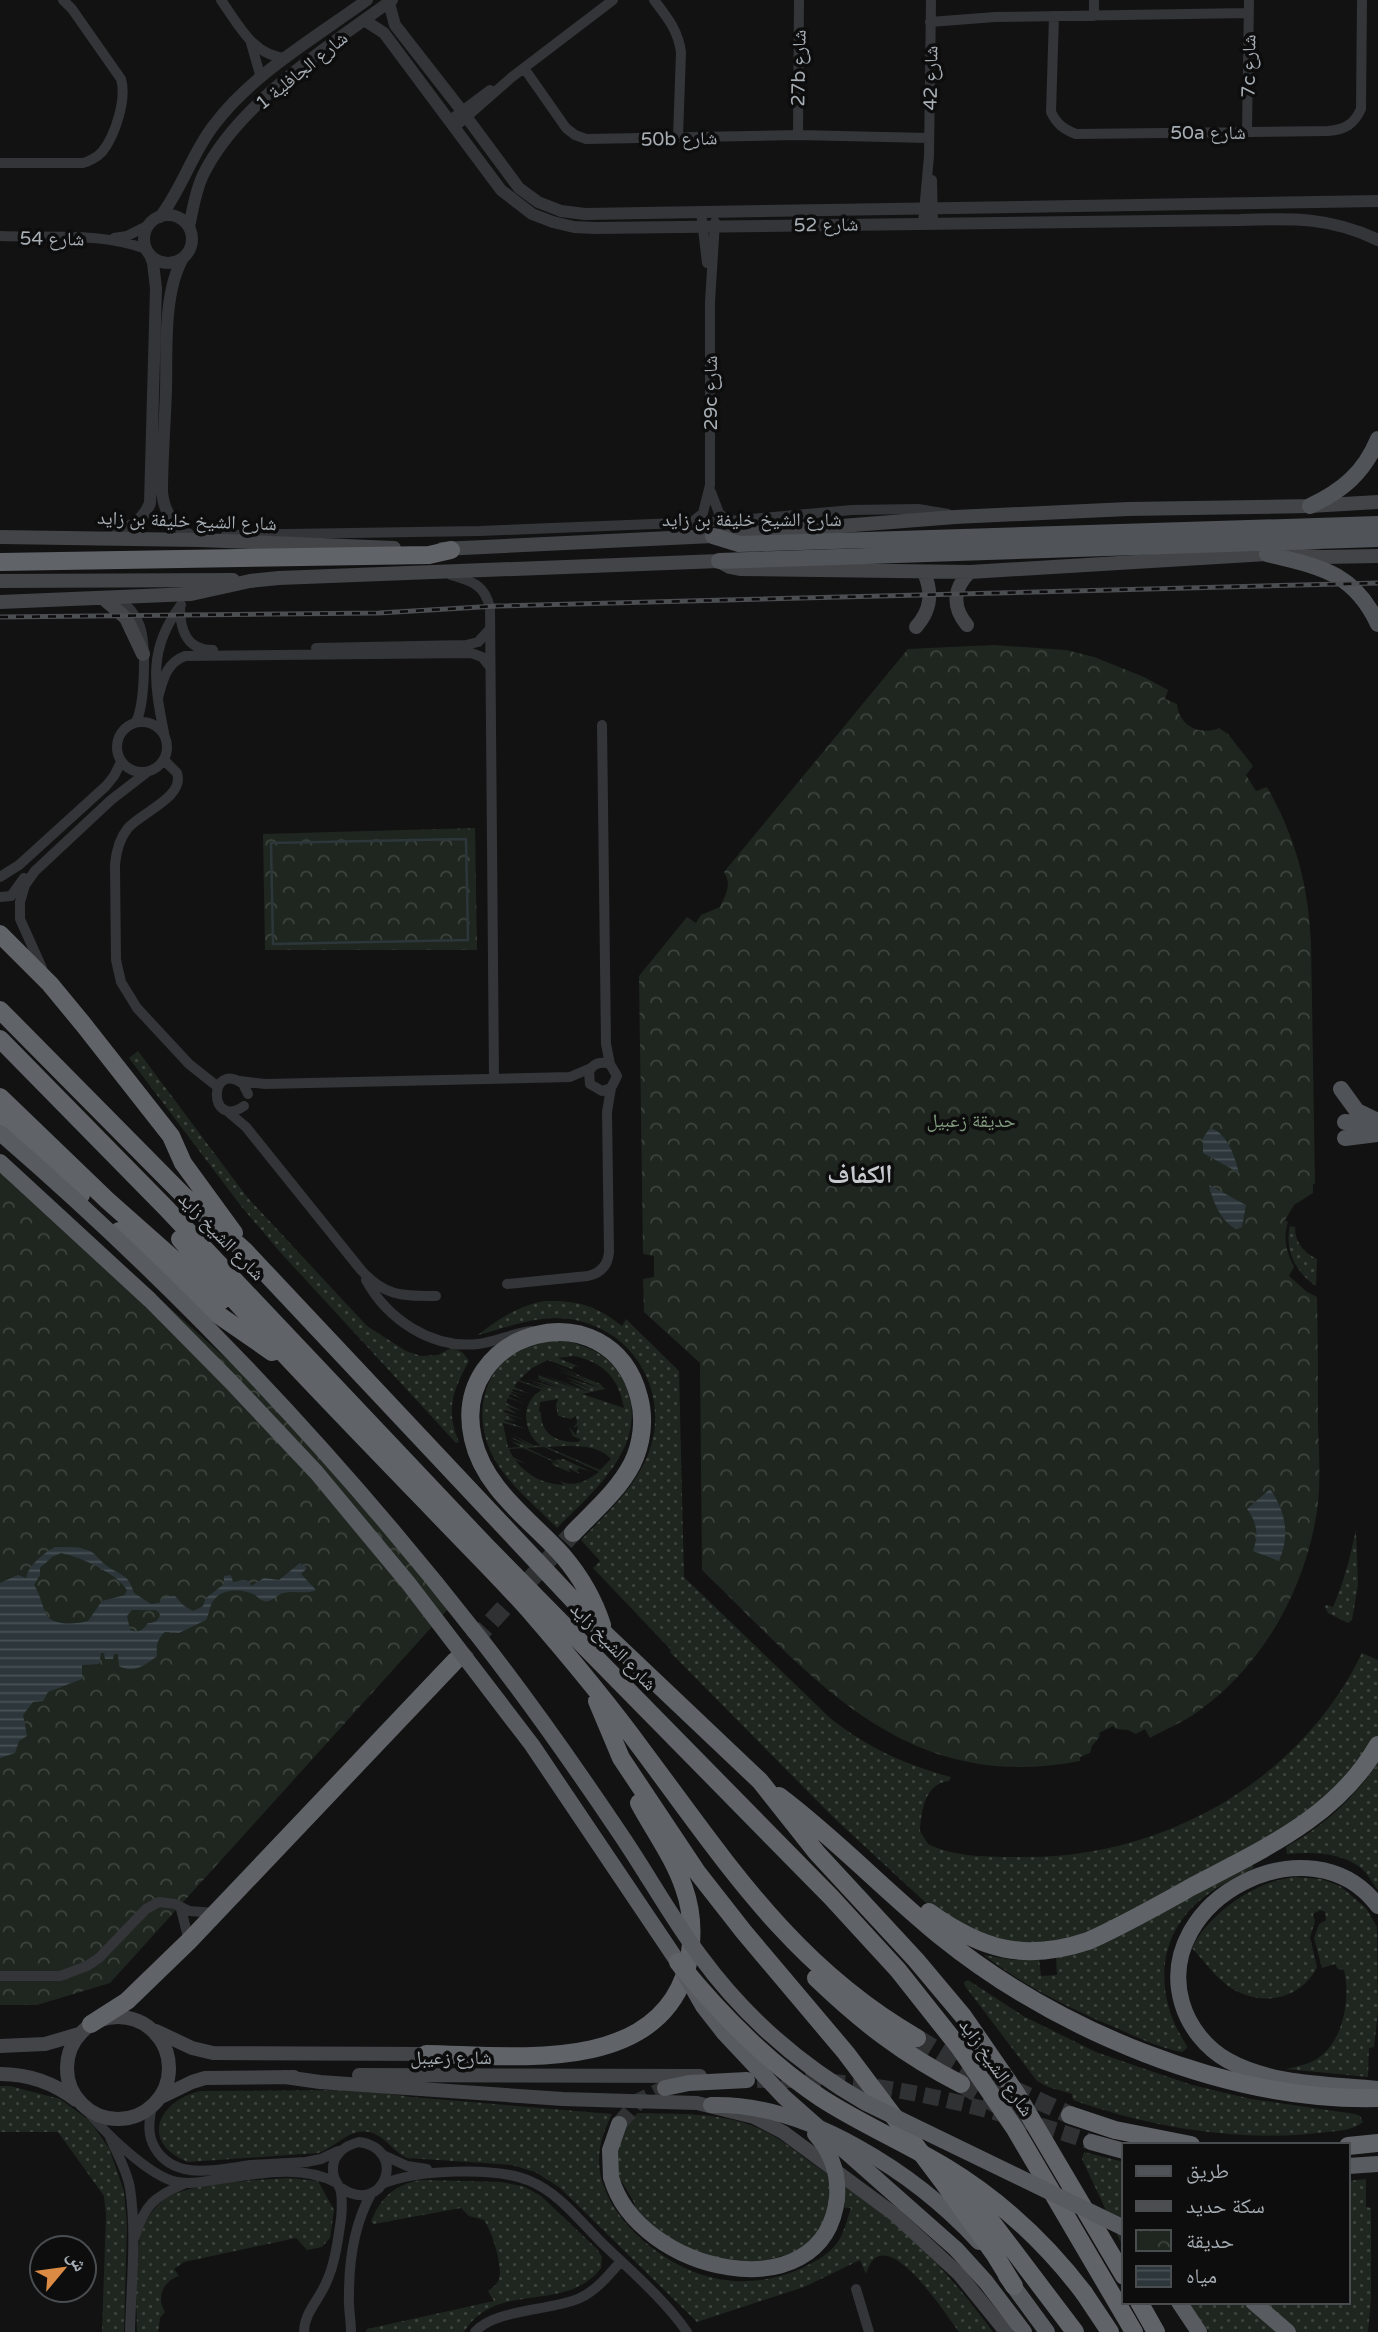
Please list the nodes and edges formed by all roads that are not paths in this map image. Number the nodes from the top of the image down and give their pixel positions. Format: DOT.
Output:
graph roads {
  1 [pos="63,0"];
  2 [pos="221,0"];
  3 [pos="367,0"];
  4 [pos="613,0"];
  5 [pos="654,0"];
  6 [pos="799,0"];
  7 [pos="931,0"];
  8 [pos="1094,0"];
  9 [pos="1249,0"];
  10 [pos="1362,0"];
  11 [pos="390,1"];
  12 [pos="1248,13"];
  13 [pos="1054,16"];
  14 [pos="1094,16"];
  15 [pos="930,18"];
  16 [pos="364,20"];
  17 [pos="249,39"];
  18 [pos="286,58"];
  19 [pos="524,68"];
  20 [pos="261,78"];
  21 [pos="465,114"];
  22 [pos="452,123"];
  23 [pos="1247,131"];
  24 [pos="798,135"];
  25 [pos="929,135"];
  26 [pos="678,138"];
  27 [pos="0,163"];
  28 [pos="1378,201"];
  29 [pos="1350,203"];
  30 [pos="1378,208"];
  31 [pos="701,212"];
  32 [pos="715,212"];
  33 [pos="928,216"];
  34 [pos="160,217"];
  35 [pos="149,225"];
  36 [pos="709,226"];
  37 [pos="189,227"];
  38 [pos="0,236"];
  39 [pos="103,239"];
  40 [pos="1378,240"];
  41 [pos="148,252"];
  42 [pos="183,258"];
  43 [pos="1378,439"];
  44 [pos="710,485"];
  45 [pos="1378,502"];
  46 [pos="1310,506"];
  47 [pos="955,517"];
  48 [pos="728,521"];
  49 [pos="692,522"];
  50 [pos="1378,524"];
  51 [pos="189,535"];
  52 [pos="713,536"];
  53 [pos="0,537"];
  54 [pos="1378,538"];
  55 [pos="104,539"];
  56 [pos="132,540"];
  57 [pos="876,547"];
  58 [pos="451,550"];
  59 [pos="1267,554"];
  60 [pos="1378,556"];
  61 [pos="719,561"];
  62 [pos="0,562"];
  63 [pos="434,570"];
  64 [pos="970,572"];
  65 [pos="923,573"];
  66 [pos="259,580"];
  67 [pos="0,581"];
  68 [pos="191,594"];
  69 [pos="111,599"];
  70 [pos="0,602"];
  71 [pos="180,606"];
  72 [pos="1378,624"];
  73 [pos="491,625"];
  74 [pos="967,625"];
  75 [pos="916,626"];
  76 [pos="143,654"];
  77 [pos="491,667"];
  78 [pos="158,698"];
  79 [pos="136,722"];
  80 [pos="602,725"];
  81 [pos="164,734"];
  82 [pos="164,760"];
  83 [pos="121,762"];
  84 [pos="146,773"];
  85 [pos="35,870"];
  86 [pos="2,878"];
  87 [pos="0,897"];
  88 [pos="0,934"];
  89 [pos="50,984"];
  90 [pos="0,1010"];
  91 [pos="0,1038"];
  92 [pos="606,1044"];
  93 [pos="0,1054"];
  94 [pos="610,1064"];
  95 [pos="594,1066"];
  96 [pos="570,1077"];
  97 [pos="494,1079"];
  98 [pos="240,1081"];
  99 [pos="265,1084"];
  100 [pos="218,1087"];
  101 [pos="594,1087"];
  102 [pos="611,1088"];
  103 [pos="1341,1089"];
  104 [pos="248,1094"];
  105 [pos="0,1097"];
  106 [pos="244,1106"];
  107 [pos="227,1111"];
  108 [pos="607,1112"];
  109 [pos="0,1117"];
  110 [pos="1378,1123"];
  111 [pos="246,1128"];
  112 [pos="0,1133"];
  113 [pos="1378,1134"];
  114 [pos="0,1162"];
  115 [pos="245,1251"];
  116 [pos="361,1270"];
  117 [pos="507,1284"];
  118 [pos="436,1296"];
  119 [pos="557,1331"];
  120 [pos="266,1336"];
  121 [pos="296,1367"];
  122 [pos="573,1533"];
  123 [pos="606,1635"];
  124 [pos="455,1661"];
  125 [pos="593,1688"];
  126 [pos="1378,1745"];
  127 [pos="621,1758"];
  128 [pos="760,1781"];
  129 [pos="882,1884"];
  130 [pos="1378,1906"];
  131 [pos="181,1909"];
  132 [pos="217,1913"];
  133 [pos="779,1928"];
  134 [pos="189,1941"];
  135 [pos="678,1962"];
  136 [pos="0,1976"];
  137 [pos="150,2028"];
  138 [pos="85,2029"];
  139 [pos="917,2038"];
  140 [pos="0,2046"];
  141 [pos="846,2053"];
  142 [pos="426,2054"];
  143 [pos="0,2074"];
  144 [pos="285,2077"];
  145 [pos="747,2080"];
  146 [pos="961,2084"];
  147 [pos="665,2088"];
  148 [pos="1378,2089"];
  149 [pos="784,2097"];
  150 [pos="1378,2098"];
  151 [pos="156,2102"];
  152 [pos="711,2105"];
  153 [pos="84,2106"];
  154 [pos="1070,2115"];
  155 [pos="619,2124"];
  156 [pos="108,2134"];
  157 [pos="1091,2142"];
  158 [pos="1181,2143"];
  159 [pos="1378,2143"];
  160 [pos="1350,2146"];
  161 [pos="342,2149"];
  162 [pos="1122,2150"];
  163 [pos="383,2155"];
  164 [pos="1378,2164"];
  165 [pos="1350,2166"];
  166 [pos="445,2172"];
  167 [pos="186,2183"];
  168 [pos="382,2184"];
  169 [pos="339,2185"];
  170 [pos="371,2194"];
  171 [pos="1122,2227"];
  172 [pos="132,2247"];
  173 [pos="621,2261"];
  174 [pos="331,2270"];
  175 [pos="1122,2273"];
  176 [pos="349,2274"];
  177 [pos="1014,2286"];
  178 [pos="856,2289"];
  179 [pos="1140,2304"];
  180 [pos="1180,2304"];
  181 [pos="1255,2304"];
  182 [pos="130,2332"];
  183 [pos="304,2332"];
  184 [pos="351,2332"];
  185 [pos="475,2332"];
  186 [pos="687,2332"];
  187 [pos="869,2332"];
  188 [pos="1006,2332"];
  189 [pos="1024,2332"];
  190 [pos="1047,2332"];
  191 [pos="1075,2332"];
  192 [pos="1110,2332"];
  193 [pos="1134,2332"];
  194 [pos="1156,2332"];
  195 [pos="1199,2332"];
  196 [pos="1288,2332"];
  1 -- 27 [label="street"];
  2 -- 17 [label="street"];
  3 -- 18 [label="street, شارع الجافلية 1"];
  4 -- 19 [label="street"];
  5 -- 26 [label="street"];
  6 -- 24 [label="street, 27b شارع"];
  7 -- 15 [label="street, شارع 42"];
  8 -- 14 [label="street"];
  9 -- 12 [label="street, 7c شارع"];
  10 -- 23 [label="street, 50a شارع"];
  11 -- 16 [label="street, شارع الجافلية 1"];
  11 -- 21 [label="street, شارع 52"];
  12 -- 14 [label="street"];
  12 -- 23 [label="street, 7c شارع"];
  13 -- 14 [label="street"];
  13 -- 15 [label="street"];
  13 -- 23 [label="street, 50a شارع"];
  15 -- 25 [label="street, شارع 42"];
  16 -- 22 [label="street, شارع 52"];
  16 -- 37 [label="street, شارع الجافلية 1"];
  17 -- 18 [label="street"];
  17 -- 20 [label="street"];
  18 -- 20 [label="street, شارع الجافلية 1"];
  19 -- 21 [label="street"];
  19 -- 26 [label="street, 50b شارع"];
  20 -- 34 [label="street, شارع الجافلية 1"];
  21 -- 22 [label="street"];
  21 -- 31 [label="street, شارع 52"];
  22 -- 36 [label="street, شارع 52"];
  24 -- 25 [label="street, 50b شارع"];
  24 -- 26 [label="street, 50b شارع"];
  25 -- 33 [label="street, شارع 42"];
  28 -- 29 [label="street, شارع 52"];
  29 -- 30 [label="street, شارع 52"];
  29 -- 33 [label="street, شارع 52"];
  31 -- 32 [label="street, شارع 52"];
  31 -- 36 [label="street, 29c شارع"];
  32 -- 33 [label="street, شارع 52"];
  32 -- 36 [label="street, 29c شارع"];
  33 -- 36 [label="street, شارع 52"];
  33 -- 40 [label="street, شارع 52"];
  34 -- 35 [label="street"];
  34 -- 37 [label="street"];
  35 -- 39 [label="street, شارع 54"];
  35 -- 41 [label="street"];
  36 -- 44 [label="street, 29c شارع"];
  37 -- 42 [label="street"];
  38 -- 39 [label="street, شارع 54"];
  39 -- 41 [label="street, شارع 54"];
  41 -- 42 [label="street"];
  41 -- 55 [label="street"];
  42 -- 51 [label="street"];
  43 -- 46 [label="main road"];
  44 -- 48 [label="street, 29c شارع"];
  44 -- 49 [label="street, 29c شارع"];
  45 -- 46 [label="main road"];
  46 -- 47 [label="main road"];
  47 -- 48 [label="street"];
  47 -- 52 [label="main road"];
  48 -- 49 [label="street"];
  49 -- 51 [label="street"];
  50 -- 57 [label="main road, شارع الشيخ خليفة بن زايد"];
  51 -- 56 [label="main road"];
  52 -- 57 [label="main road, شارع الشيخ خليفة بن زايد"];
  52 -- 58 [label="main road, شارع الشيخ خليفة بن زايد"];
  53 -- 55 [label="main road, شارع الشيخ خليفة بن زايد"];
  54 -- 57 [label="main road, شارع الشيخ خليفة بن زايد"];
  55 -- 56 [label="main road, شارع الشيخ خليفة بن زايد"];
  56 -- 58 [label="main road, شارع الشيخ خليفة بن زايد"];
  57 -- 61 [label="main road, شارع الشيخ خليفة بن زايد"];
  58 -- 62 [label="highway"];
  59 -- 60 [label="main road"];
  59 -- 64 [label="main road"];
  59 -- 72 [label="main road"];
  61 -- 63 [label="main road, شارع الشيخ خليفة بن زايد"];
  61 -- 65 [label="main road"];
  63 -- 66 [label="main road, شارع الشيخ خليفة بن زايد"];
  63 -- 73 [label="street"];
  64 -- 65 [label="main road"];
  64 -- 74 [label="main road"];
  65 -- 75 [label="main road"];
  66 -- 67 [label="main road, شارع الشيخ خليفة بن زايد"];
  66 -- 68 [label="main road, شارع الشيخ خليفة بن زايد"];
  68 -- 69 [label="main road, شارع الشيخ خليفة بن زايد"];
  68 -- 71 [label="street"];
  69 -- 70 [label="main road, شارع الشيخ خليفة بن زايد"];
  69 -- 76 [label="main road"];
  71 -- 73 [label="street"];
  71 -- 78 [label="street"];
  73 -- 77 [label="street"];
  76 -- 79 [label="street"];
  77 -- 78 [label="street"];
  77 -- 97 [label="street"];
  78 -- 81 [label="street"];
  79 -- 81 [label="street"];
  79 -- 83 [label="street"];
  80 -- 92 [label="street"];
  81 -- 82 [label="street"];
  82 -- 84 [label="street"];
  82 -- 100 [label="street"];
  83 -- 84 [label="street"];
  83 -- 86 [label="street"];
  84 -- 85 [label="street"];
  85 -- 87 [label="street"];
  85 -- 89 [label="street"];
  88 -- 89 [label="highway"];
  89 -- 115 [label="highway"];
  90 -- 115 [label="highway, شارع الشيخ زايد"];
  91 -- 193 [label="highway, شارع الشيخ زايد"];
  92 -- 94 [label="street"];
  92 -- 95 [label="street"];
  93 -- 120 [label="highway"];
  94 -- 95 [label="street"];
  94 -- 102 [label="street"];
  95 -- 96 [label="street"];
  95 -- 101 [label="street"];
  96 -- 97 [label="street"];
  96 -- 101 [label="street"];
  97 -- 99 [label="street"];
  98 -- 99 [label="street"];
  98 -- 100 [label="street"];
  98 -- 104 [label="street"];
  99 -- 104 [label="street"];
  100 -- 107 [label="street"];
  101 -- 102 [label="street"];
  101 -- 108 [label="street"];
  102 -- 108 [label="street"];
  103 -- 110 [label="main road"];
  104 -- 106 [label="street"];
  105 -- 120 [label="highway"];
  106 -- 107 [label="street"];
  106 -- 111 [label="street"];
  107 -- 111 [label="street"];
  108 -- 117 [label="street"];
  109 -- 121 [label="highway"];
  110 -- 113 [label="main road"];
  111 -- 116 [label="street"];
  112 -- 171 [label="highway, bridge"];
  114 -- 135 [label="highway, bridge"];
  115 -- 123 [label="highway, شارع الشيخ زايد"];
  116 -- 118 [label="street"];
  116 -- 119 [label="street"];
  119 -- 122 [label="highway"];
  119 -- 123 [label="highway"];
  120 -- 121 [label="highway"];
  121 -- 125 [label="highway"];
  123 -- 128 [label="highway, شارع الشيخ زايد"];
  124 -- 132 [label="highway"];
  125 -- 127 [label="highway"];
  125 -- 133 [label="highway"];
  126 -- 129 [label="highway"];
  127 -- 141 [label="highway"];
  127 -- 142 [label="highway"];
  128 -- 129 [label="highway"];
  128 -- 175 [label="highway, شارع الشيخ زايد"];
  129 -- 150 [label="highway"];
  130 -- 148 [label="highway"];
  131 -- 132 [label="street"];
  131 -- 134 [label="street"];
  131 -- 136 [label="street"];
  132 -- 134 [label="highway"];
  133 -- 139 [label="highway"];
  133 -- 146 [label="highway"];
  134 -- 138 [label="highway"];
  135 -- 149 [label="highway, bridge"];
  135 -- 192 [label="highway, bridge"];
  137 -- 138 [label="main road"];
  137 -- 142 [label="main road, شارع زعيبل"];
  137 -- 151 [label="main road"];
  138 -- 140 [label="main road"];
  138 -- 153 [label="main road"];
  141 -- 177 [label="highway"];
  141 -- 191 [label="highway"];
  143 -- 153 [label="main road"];
  144 -- 145 [label="main road, شارع زعيبل"];
  144 -- 151 [label="main road, شارع زعيبل"];
  144 -- 152 [label="main road"];
  145 -- 147 [label="highway"];
  149 -- 155 [label="highway, bridge"];
  149 -- 189 [label="highway, bridge"];
  151 -- 153 [label="main road"];
  151 -- 161 [label="street"];
  152 -- 177 [label="highway"];
  152 -- 188 [label="main road"];
  153 -- 156 [label="street"];
  154 -- 158 [label="highway"];
  156 -- 167 [label="street"];
  156 -- 172 [label="street"];
  157 -- 162 [label="highway"];
  159 -- 160 [label="highway"];
  161 -- 163 [label="street"];
  161 -- 169 [label="street"];
  163 -- 166 [label="street"];
  163 -- 168 [label="street"];
  164 -- 165 [label="highway"];
  166 -- 168 [label="street"];
  166 -- 173 [label="street"];
  167 -- 169 [label="street"];
  167 -- 172 [label="street"];
  168 -- 170 [label="street"];
  169 -- 170 [label="street"];
  169 -- 174 [label="street"];
  170 -- 176 [label="street"];
  172 -- 182 [label="street"];
  173 -- 185 [label="street"];
  173 -- 186 [label="street"];
  174 -- 176 [label="street"];
  174 -- 183 [label="street"];
  176 -- 184 [label="street"];
  177 -- 190 [label="highway"];
  178 -- 187 [label="street"];
  179 -- 194 [label="highway"];
  180 -- 195 [label="highway"];
  181 -- 196 [label="highway"];
}
